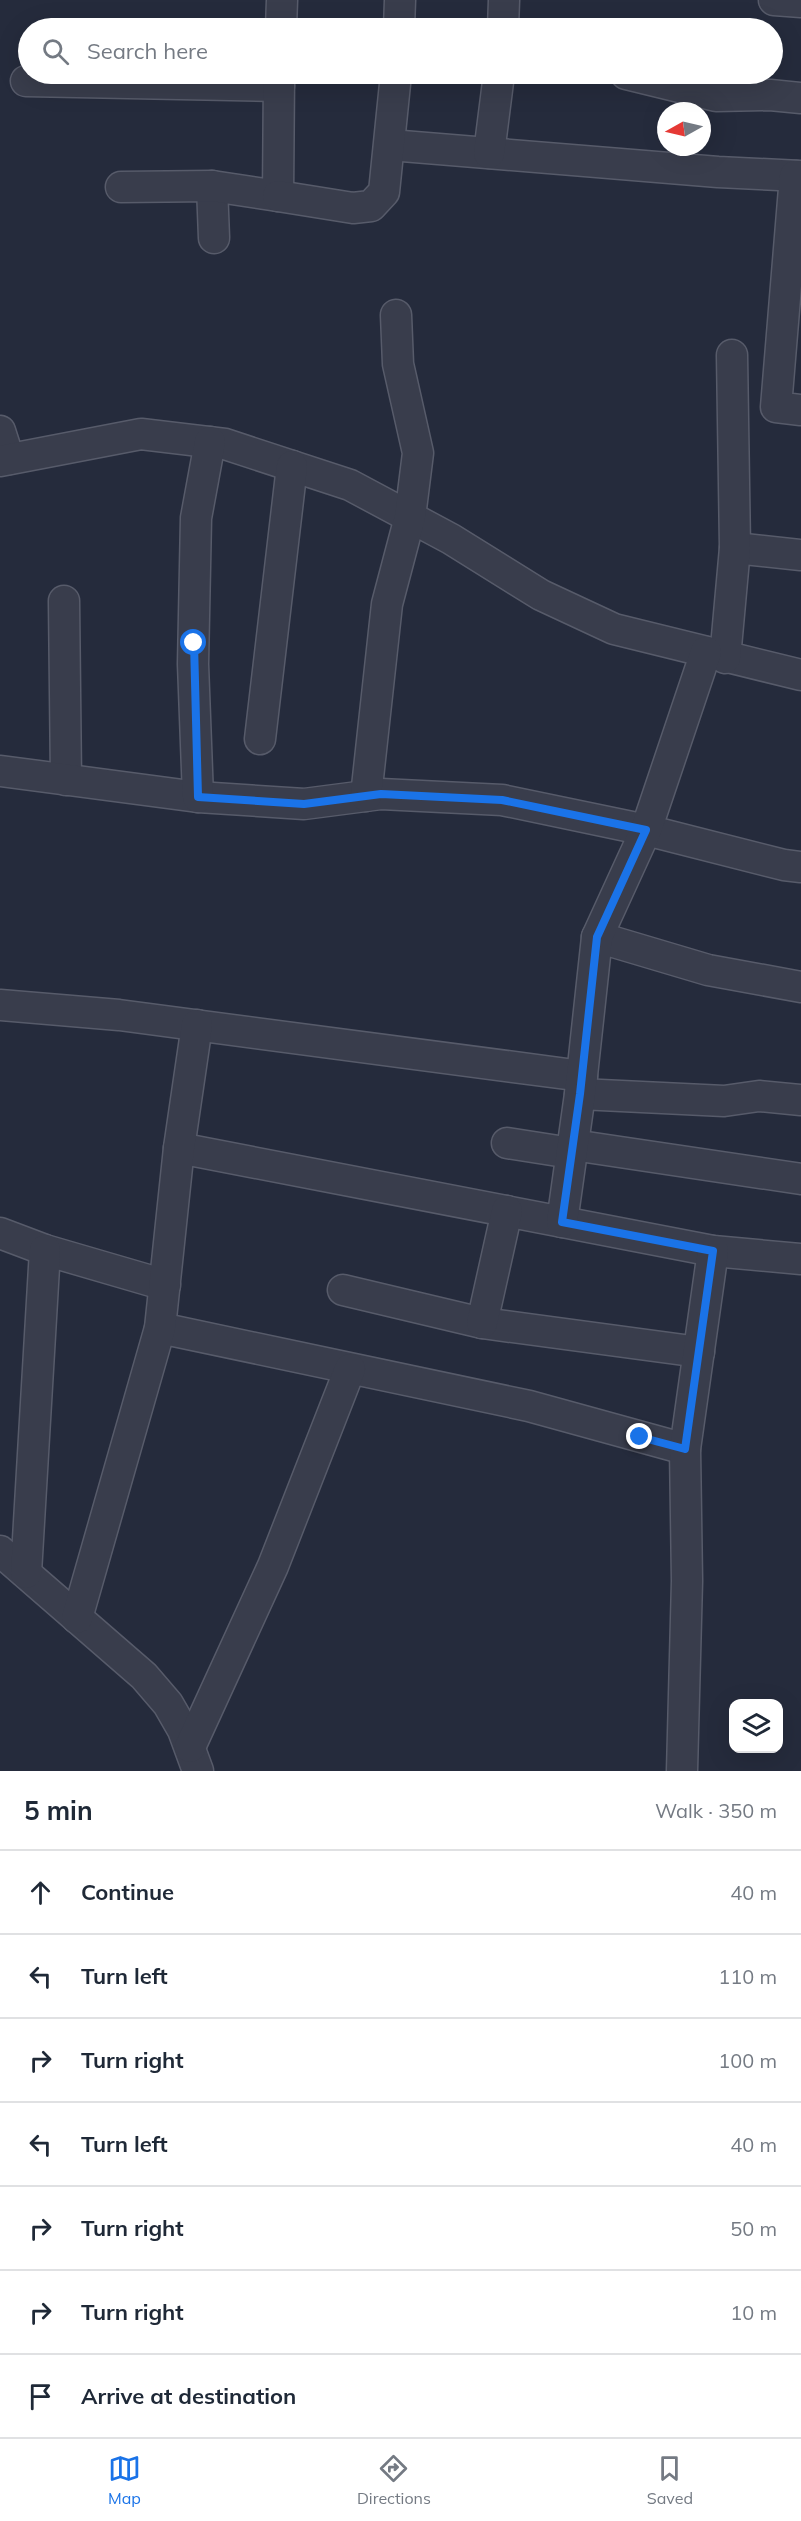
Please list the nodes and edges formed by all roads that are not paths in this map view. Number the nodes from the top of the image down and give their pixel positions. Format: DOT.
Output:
graph roads {
  1 [pos="273,0"];
  2 [pos="282,0"];
  3 [pos="400,0"];
  4 [pos="504,0"];
  5 [pos="774,0"];
  6 [pos="801,2"];
  7 [pos="281,18"];
  8 [pos="399,18"];
  9 [pos="503,18"];
  10 [pos="279,84"];
  11 [pos="395,84"];
  12 [pos="498,84"];
  13 [pos="667,84"];
  14 [pos="801,98"];
  15 [pos="390,145"];
  16 [pos="489,153"];
  17 [pos="798,176"];
  18 [pos="212,186"];
  19 [pos="121,187"];
  20 [pos="278,196"];
  21 [pos="213,238"];
  22 [pos="396,315"];
  23 [pos="732,356"];
  24 [pos="732,386"];
  25 [pos="789,402"];
  26 [pos="0,431"];
  27 [pos="210,442"];
  28 [pos="4,460"];
  29 [pos="291,466"];
  30 [pos="410,517"];
  31 [pos="735,548"];
  32 [pos="801,555"];
  33 [pos="64,601"];
  34 [pos="716,655"];
  35 [pos="801,675"];
  36 [pos="260,739"];
  37 [pos="0,768"];
  38 [pos="66,780"];
  39 [pos="366,796"];
  40 [pos="198,797"];
  41 [pos="646,830"];
  42 [pos="801,867"];
  43 [pos="597,937"];
  44 [pos="801,987"];
  45 [pos="0,1005"];
  46 [pos="197,1025"];
  47 [pos="581,1085"];
  48 [pos="801,1100"];
  49 [pos="507,1143"];
  50 [pos="179,1148"];
  51 [pos="572,1149"];
  52 [pos="801,1179"];
  53 [pos="507,1211"];
  54 [pos="562,1222"];
  55 [pos="0,1233"];
  56 [pos="45,1250"];
  57 [pos="713,1251"];
  58 [pos="801,1259"];
  59 [pos="165,1285"];
  60 [pos="343,1290"];
  61 [pos="482,1323"];
  62 [pos="160,1328"];
  63 [pos="699,1352"];
  64 [pos="350,1369"];
  65 [pos="685,1449"];
  66 [pos="0,1551"];
  67 [pos="26,1573"];
  68 [pos="77,1618"];
  69 [pos="194,1759"];
  70 [pos="682,1771"];
  1 -- 2 [label="street"];
  2 -- 7 [label="street"];
  3 -- 8 [label="street"];
  4 -- 9 [label="street"];
  5 -- 6 [label="street"];
  10 -- 20 [label="street"];
  11 -- 15 [label="street"];
  12 -- 16 [label="street"];
  13 -- 14 [label="street"];
  15 -- 16 [label="street"];
  15 -- 20 [label="street"];
  16 -- 17 [label="street"];
  17 -- 25 [label="street"];
  18 -- 19 [label="street"];
  18 -- 20 [label="street"];
  18 -- 21 [label="street"];
  22 -- 30 [label="street"];
  23 -- 24 [label="street"];
  24 -- 25 [label="street"];
  24 -- 31 [label="street"];
  26 -- 28 [label="street"];
  27 -- 28 [label="street"];
  27 -- 29 [label="street"];
  27 -- 40 [label="street"];
  29 -- 30 [label="street"];
  29 -- 36 [label="street"];
  30 -- 34 [label="street"];
  30 -- 39 [label="street"];
  31 -- 32 [label="street"];
  31 -- 34 [label="street"];
  33 -- 38 [label="street"];
  34 -- 35 [label="street"];
  34 -- 41 [label="street"];
  37 -- 38 [label="street"];
  38 -- 40 [label="street"];
  39 -- 40 [label="street"];
  39 -- 41 [label="street"];
  41 -- 42 [label="street"];
  41 -- 43 [label="street"];
  43 -- 44 [label="street"];
  43 -- 47 [label="street"];
  45 -- 46 [label="street"];
  46 -- 47 [label="street"];
  46 -- 50 [label="street"];
  47 -- 48 [label="street"];
  47 -- 51 [label="street"];
  49 -- 51 [label="street"];
  50 -- 53 [label="street"];
  50 -- 59 [label="street"];
  51 -- 52 [label="street"];
  51 -- 54 [label="street"];
  53 -- 54 [label="street"];
  53 -- 61 [label="street"];
  54 -- 57 [label="street"];
  55 -- 56 [label="street"];
  56 -- 59 [label="street"];
  56 -- 67 [label="street"];
  57 -- 58 [label="street"];
  57 -- 63 [label="street"];
  59 -- 62 [label="street"];
  60 -- 61 [label="street"];
  61 -- 63 [label="street"];
  62 -- 64 [label="street"];
  62 -- 68 [label="street"];
  63 -- 65 [label="street"];
  64 -- 65 [label="street"];
  64 -- 69 [label="street"];
  65 -- 70 [label="street"];
  66 -- 67 [label="street"];
  67 -- 68 [label="street"];
  68 -- 69 [label="street"];
}
